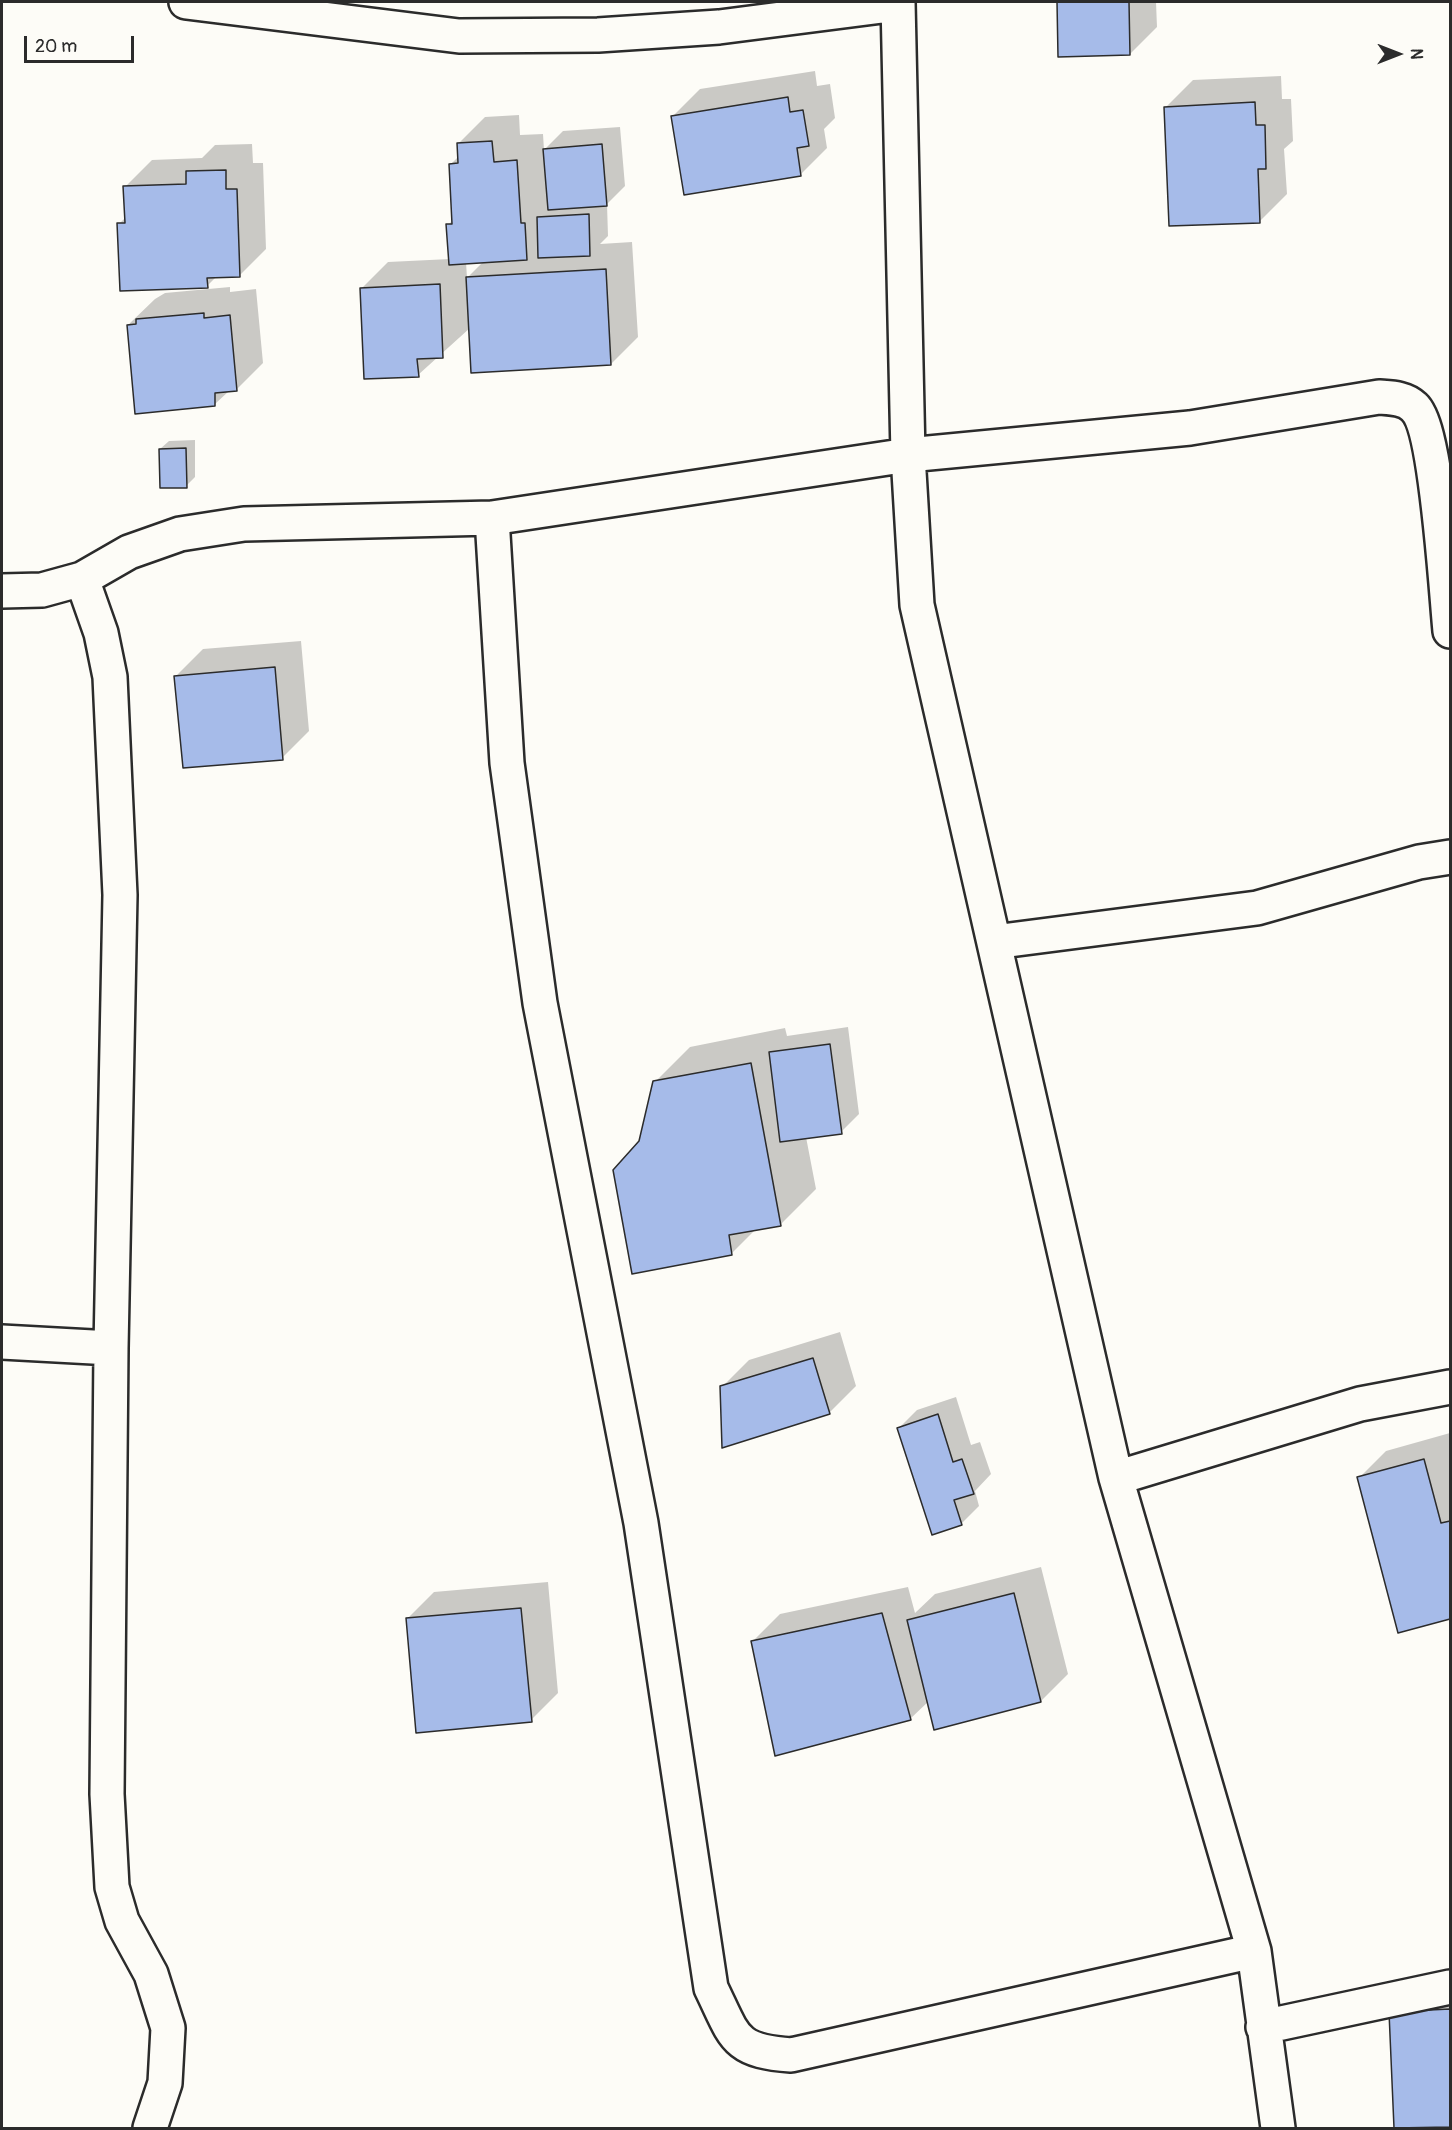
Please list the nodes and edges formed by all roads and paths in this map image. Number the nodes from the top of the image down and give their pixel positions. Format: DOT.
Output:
graph roads {
  1 [pos="193,2"];
  2 [pos="898,3"];
  3 [pos="908,455"];
  4 [pos="492,518"];
  5 [pos="82,579"];
  6 [pos="2,591"];
  7 [pos="1450,630"];
  8 [pos="1450,857"];
  9 [pos="994,942"];
  10 [pos="2,1342"];
  11 [pos="111,1348"];
  12 [pos="1450,1387"];
  13 [pos="1116,1478"];
  14 [pos="1254,1952"];
  15 [pos="1450,1987"];
  16 [pos="1263,2027"];
  17 [pos="150,2128"];
  18 [pos="1278,2128"];
  1 -- 2 [label="street"];
  2 -- 3 [label="street"];
  3 -- 4 [label="street"];
  3 -- 7 [label="street"];
  3 -- 9 [label="street"];
  4 -- 5 [label="street"];
  4 -- 14 [label="street"];
  5 -- 6 [label="street"];
  5 -- 11 [label="street"];
  8 -- 9 [label="street"];
  9 -- 13 [label="street"];
  10 -- 11 [label="street"];
  11 -- 17 [label="street"];
  12 -- 13 [label="street"];
  13 -- 14 [label="street"];
  14 -- 16 [label="street"];
  15 -- 16 [label="street"];
  16 -- 18 [label="street"];
}
